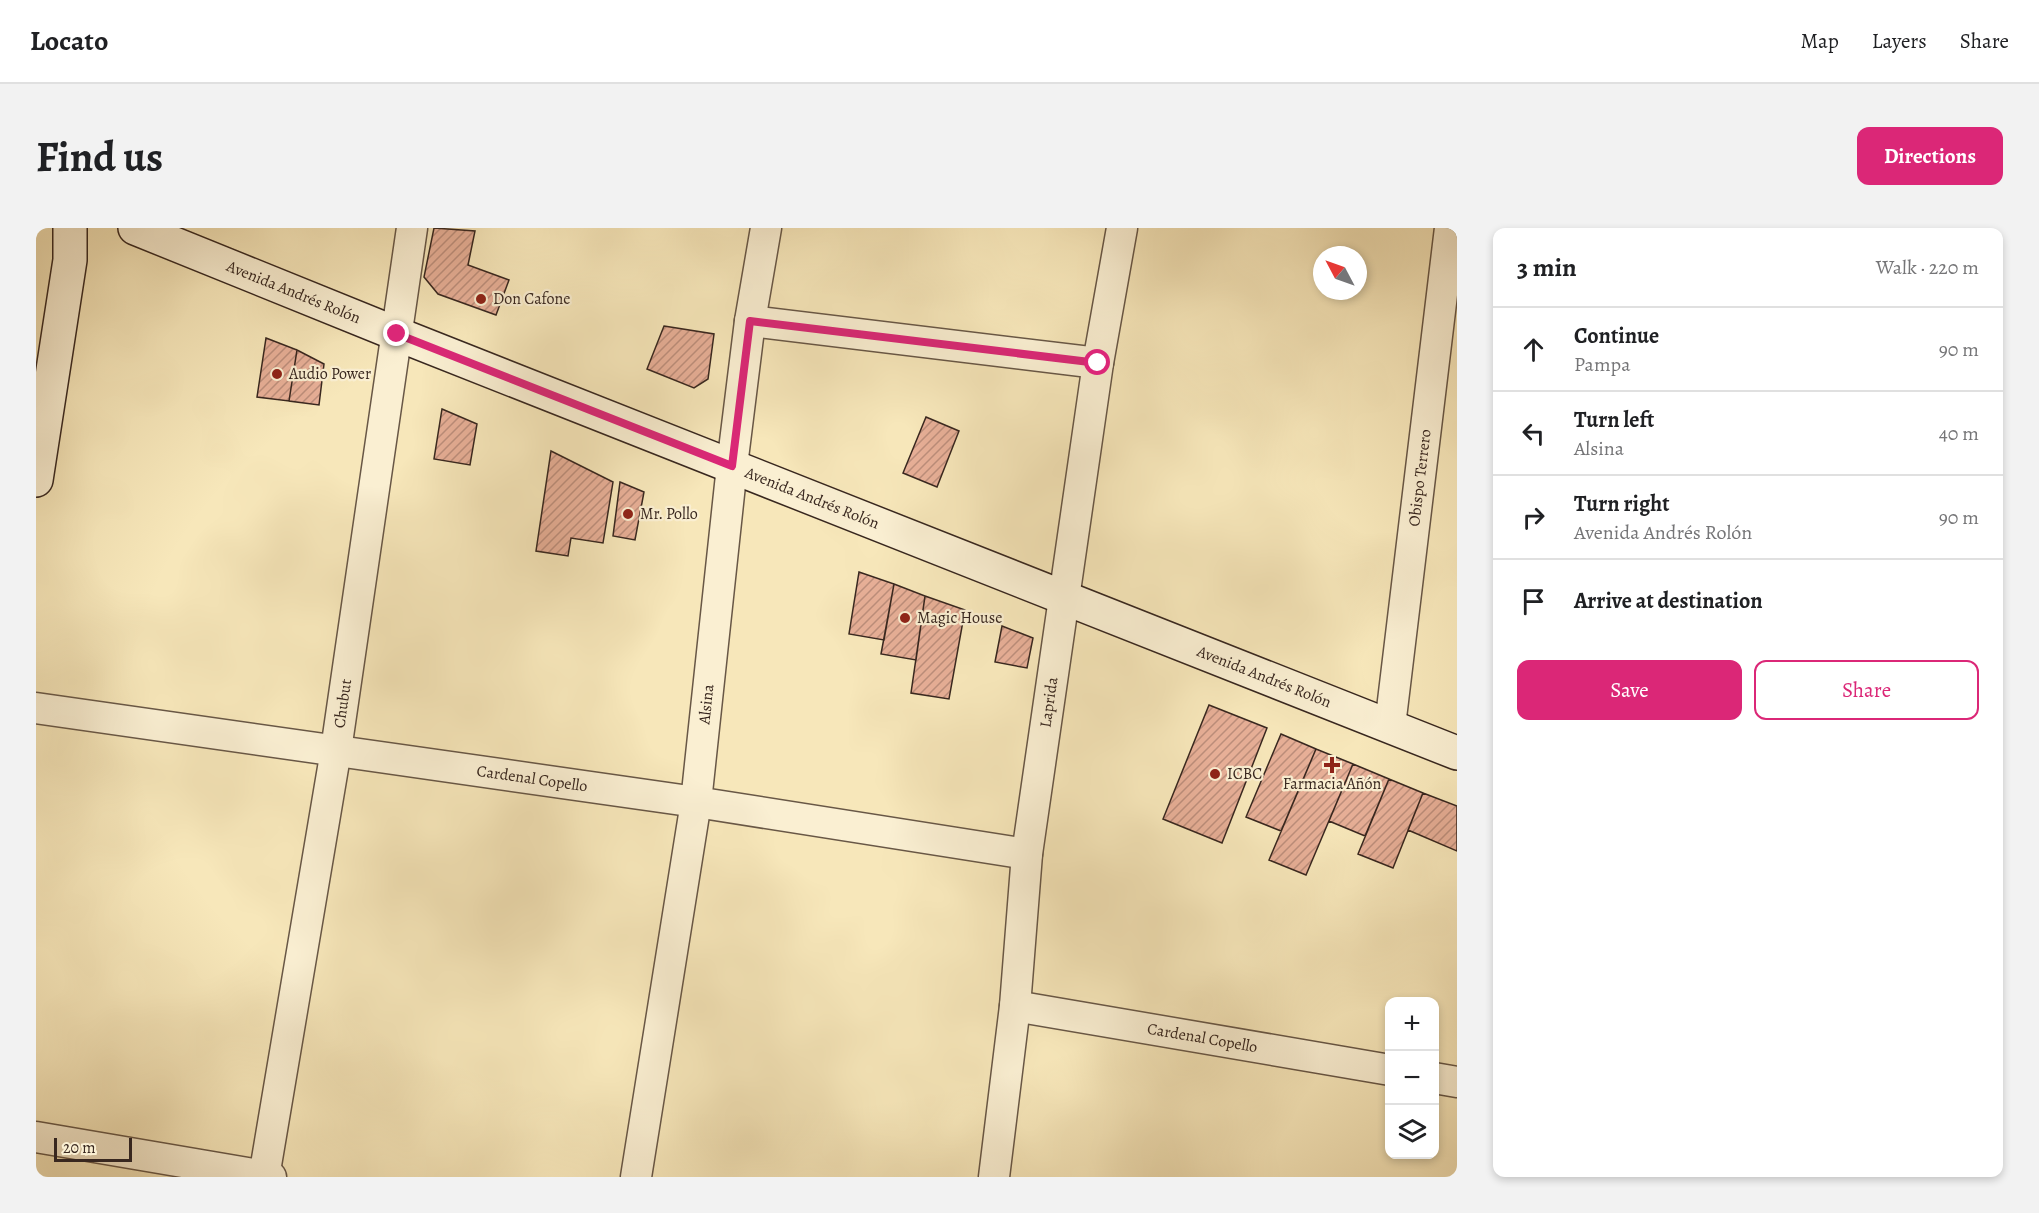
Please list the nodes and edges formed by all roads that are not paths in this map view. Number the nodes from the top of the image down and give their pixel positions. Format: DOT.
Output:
graph roads {
  1 [pos="70,228"];
  2 [pos="135,228"];
  3 [pos="411,228"];
  4 [pos="766,228"];
  5 [pos="1122,228"];
  6 [pos="1450,228"];
  7 [pos="750,321"];
  8 [pos="397,334"];
  9 [pos="1098,363"];
  10 [pos="40,427"];
  11 [pos="732,466"];
  12 [pos="36,480"];
  13 [pos="1065,598"];
  14 [pos="36,708"];
  15 [pos="1390,726"];
  16 [pos="336,750"];
  17 [pos="1457,753"];
  18 [pos="696,802"];
  19 [pos="1027,854"];
  20 [pos="1015,1006"];
  21 [pos="1385,1069"];
  22 [pos="1439,1079"];
  23 [pos="1457,1082"];
  24 [pos="36,1137"];
  25 [pos="266,1177"];
  26 [pos="636,1177"];
  27 [pos="994,1177"];
  1 -- 10 [label="main road"];
  2 -- 8 [label="main road, Avenida Andrés Rolón"];
  3 -- 8 [label="street, Chubut"];
  4 -- 7 [label="street, Alsina"];
  5 -- 9 [label="street, Laprida"];
  6 -- 15 [label="street, Obispo Terrero"];
  7 -- 9 [label="street"];
  7 -- 11 [label="street, Alsina"];
  8 -- 11 [label="main road, Avenida Andrés Rolón"];
  8 -- 16 [label="street, Chubut"];
  9 -- 13 [label="street, Laprida"];
  10 -- 12 [label="main road"];
  11 -- 13 [label="main road, Avenida Andrés Rolón"];
  11 -- 18 [label="street, Alsina"];
  13 -- 15 [label="main road, Avenida Andrés Rolón"];
  13 -- 19 [label="street, Laprida"];
  14 -- 16 [label="street, Cardenal Copello"];
  15 -- 17 [label="main road, Avenida Andrés Rolón"];
  16 -- 18 [label="street, Cardenal Copello"];
  16 -- 25 [label="street, Chubut"];
  18 -- 19 [label="street, Cardenal Copello"];
  18 -- 26 [label="street, Alsina"];
  19 -- 20 [label="street, Laprida"];
  20 -- 21 [label="street, Cardenal Copello"];
  20 -- 27 [label="street, Laprida"];
  22 -- 23 [label="street"];
  24 -- 25 [label="street"];
}
